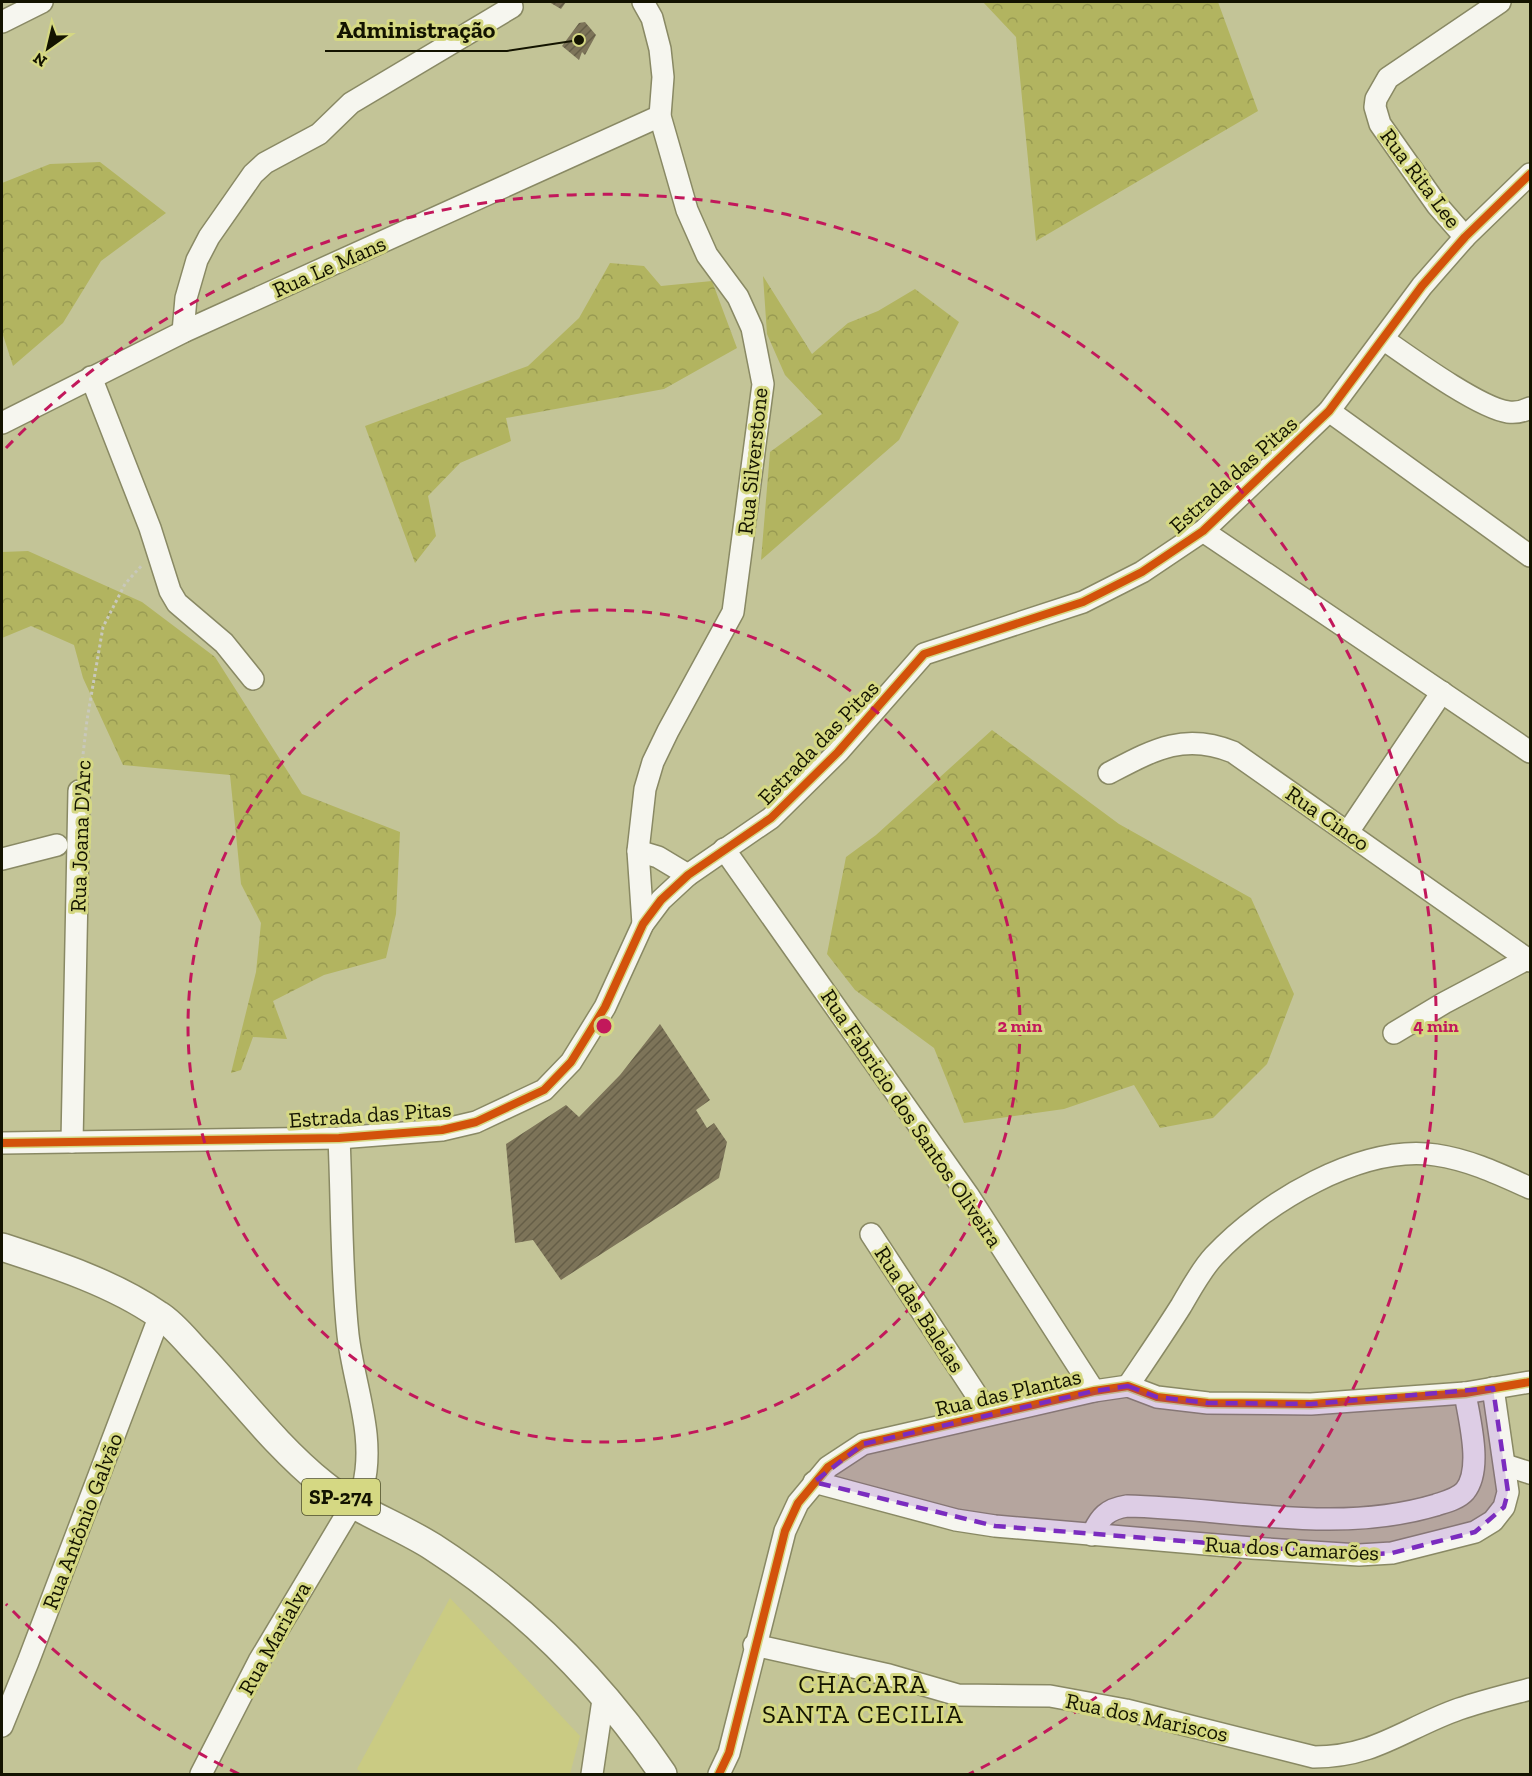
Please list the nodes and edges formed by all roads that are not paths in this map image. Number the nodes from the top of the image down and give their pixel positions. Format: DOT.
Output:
graph roads {
  1 [pos="42,2"];
  2 [pos="644,2"];
  3 [pos="1500,2"];
  4 [pos="512,7"];
  5 [pos="2,22"];
  6 [pos="660,116"];
  7 [pos="1530,174"];
  8 [pos="1466,237"];
  9 [pos="183,332"];
  10 [pos="1383,339"];
  11 [pos="91,377"];
  12 [pos="1530,408"];
  13 [pos="1329,411"];
  14 [pos="2,423"];
  15 [pos="1203,531"];
  16 [pos="1530,556"];
  17 [pos="253,679"];
  18 [pos="1442,692"];
  19 [pos="1530,752"];
  20 [pos="1109,773"];
  21 [pos="79,792"];
  22 [pos="1348,832"];
  23 [pos="57,844"];
  24 [pos="724,849"];
  25 [pos="638,851"];
  26 [pos="2,859"];
  27 [pos="688,875"];
  28 [pos="643,924"];
  29 [pos="1529,960"];
  30 [pos="1394,1033"];
  31 [pos="339,1138"];
  32 [pos="72,1142"];
  33 [pos="2,1143"];
  34 [pos="1530,1188"];
  35 [pos="871,1234"];
  36 [pos="2,1247"];
  37 [pos="160,1315"];
  38 [pos="1530,1382"];
  39 [pos="1128,1386"];
  40 [pos="1493,1388"];
  41 [pos="1094,1391"];
  42 [pos="1465,1393"];
  43 [pos="989,1414"];
  44 [pos="1505,1465"];
  45 [pos="1530,1473"];
  46 [pos="814,1482"];
  47 [pos="351,1504"];
  48 [pos="1092,1535"];
  49 [pos="754,1645"];
  50 [pos="1530,1689"];
  51 [pos="604,1693"];
  52 [pos="2,1726"];
  53 [pos="201,1774"];
  54 [pos="592,1774"];
  55 [pos="663,1774"];
  56 [pos="719,1774"];
  1 -- 5 [label="street"];
  2 -- 6 [label="street, Rua Silverstone"];
  3 -- 8 [label="street, Rua Rita Lee"];
  4 -- 9 [label="street"];
  6 -- 9 [label="street, Rua Le Mans"];
  6 -- 25 [label="street, Rua Silverstone"];
  7 -- 8 [label="street, Estrada das Pitas"];
  8 -- 10 [label="street, Estrada das Pitas"];
  9 -- 11 [label="street, Rua Le Mans"];
  10 -- 12 [label="street"];
  10 -- 13 [label="street, Estrada das Pitas"];
  11 -- 14 [label="street, Rua Le Mans"];
  11 -- 17 [label="street"];
  13 -- 15 [label="street, Estrada das Pitas"];
  13 -- 16 [label="street"];
  15 -- 18 [label="street"];
  15 -- 24 [label="street, Estrada das Pitas"];
  18 -- 19 [label="street"];
  18 -- 22 [label="street"];
  20 -- 22 [label="street, Rua Cinco"];
  21 -- 32 [label="street, Rua Joana D'Arc"];
  22 -- 29 [label="street, Rua Cinco"];
  23 -- 26 [label="street"];
  24 -- 27 [label="street, Estrada das Pitas"];
  24 -- 41 [label="street, Rua Fabricio dos Santos Oliveira"];
  25 -- 27 [label="street"];
  25 -- 28 [label="street, Rua Silverstone"];
  27 -- 28 [label="street, Estrada das Pitas"];
  28 -- 31 [label="street, Estrada das Pitas"];
  29 -- 30 [label="street"];
  31 -- 32 [label="street, Estrada das Pitas"];
  31 -- 47 [label="street, Rua Marialva"];
  32 -- 33 [label="street"];
  34 -- 39 [label="street"];
  35 -- 43 [label="street, Rua das Baleias"];
  36 -- 37 [label="main road, SP-274"];
  37 -- 47 [label="main road, SP-274"];
  37 -- 52 [label="street, Rua Antônio Galvão"];
  38 -- 40 [label="street, Rua das Plantas"];
  39 -- 41 [label="street, Rua das Plantas"];
  39 -- 42 [label="street, Rua das Plantas"];
  40 -- 42 [label="street, Rua das Plantas"];
  40 -- 44 [label="street, Rua dos Camarões"];
  41 -- 43 [label="street, Rua das Plantas"];
  42 -- 48 [label="street, Rua dos Camarões"];
  43 -- 46 [label="street, Rua das Plantas"];
  44 -- 45 [label="street"];
  44 -- 48 [label="street, Rua dos Camarões"];
  46 -- 48 [label="street, Rua dos Camarões"];
  46 -- 49 [label="street, Rua das Plantas"];
  47 -- 51 [label="main road, SP-274"];
  47 -- 53 [label="street, Rua Marialva"];
  49 -- 50 [label="street, Rua dos Mariscos"];
  49 -- 56 [label="street, Rua das Plantas"];
  51 -- 54 [label="street"];
  51 -- 55 [label="main road, SP-274"];
}
